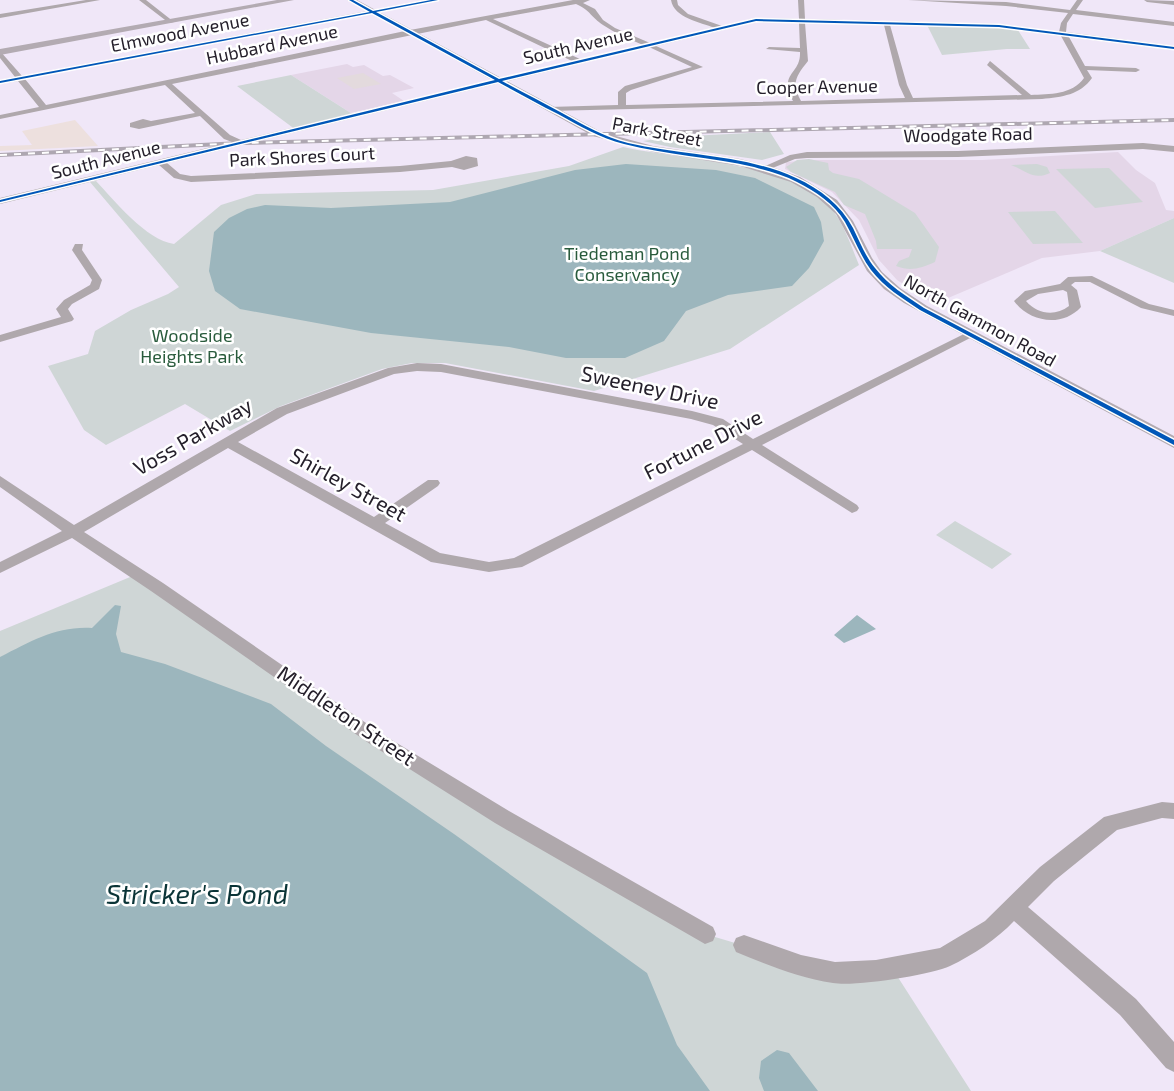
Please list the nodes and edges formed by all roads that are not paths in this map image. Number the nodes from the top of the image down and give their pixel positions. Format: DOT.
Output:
graph roads {
  1 [pos="98,0"];
  2 [pos="142,0"];
  3 [pos="290,0"];
  4 [pos="351,0"];
  5 [pos="436,0"];
  6 [pos="586,0"];
  7 [pos="674,0"];
  8 [pos="801,0"];
  9 [pos="911,0"];
  10 [pos="1080,0"];
  11 [pos="1148,0"];
  12 [pos="574,1"];
  13 [pos="1174,3"];
  14 [pos="371,11"];
  15 [pos="1072,11"];
  16 [pos="0,16"];
  17 [pos="486,18"];
  18 [pos="803,20"];
  19 [pos="171,22"];
  20 [pos="886,22"];
  21 [pos="1174,24"];
  22 [pos="722,28"];
  23 [pos="410,32"];
  24 [pos="1062,33"];
  25 [pos="651,45"];
  26 [pos="1174,48"];
  27 [pos="769,49"];
  28 [pos="804,51"];
  29 [pos="0,53"];
  30 [pos="578,61"];
  31 [pos="990,63"];
  32 [pos="1084,68"];
  33 [pos="1136,70"];
  34 [pos="20,78"];
  35 [pos="497,81"];
  36 [pos="0,82"];
  37 [pos="167,82"];
  38 [pos="1028,97"];
  39 [pos="910,100"];
  40 [pos="798,103"];
  41 [pos="622,106"];
  42 [pos="44,108"];
  43 [pos="549,109"];
  44 [pos="200,114"];
  45 [pos="0,117"];
  46 [pos="150,124"];
  47 [pos="241,143"];
  48 [pos="1174,149"];
  49 [pos="160,162"];
  50 [pos="740,162"];
  51 [pos="452,164"];
  52 [pos="765,168"];
  53 [pos="0,201"];
  54 [pos="78,246"];
  55 [pos="1064,286"];
  56 [pos="1174,313"];
  57 [pos="970,334"];
  58 [pos="0,339"];
  59 [pos="417,367"];
  60 [pos="227,442"];
  61 [pos="753,443"];
  62 [pos="1174,443"];
  63 [pos="0,480"];
  64 [pos="434,483"];
  65 [pos="852,508"];
  66 [pos="374,524"];
  67 [pos="73,532"];
  68 [pos="449,561"];
  69 [pos="0,568"];
  70 [pos="1174,811"];
  71 [pos="1013,908"];
  72 [pos="705,934"];
  73 [pos="744,945"];
  74 [pos="1174,1060"];
  1 -- 16 [label="street"];
  2 -- 19 [label="street"];
  3 -- 19 [label="main road"];
  4 -- 14 [label="main road, Park Street"];
  5 -- 14 [label="street, Elmwood Avenue"];
  6 -- 12 [label="street, Hubbard Avenue"];
  7 -- 22 [label="street"];
  8 -- 18 [label="street"];
  9 -- 15 [label="street"];
  10 -- 15 [label="street"];
  11 -- 13 [label="street"];
  12 -- 17 [label="street, Hubbard Avenue"];
  12 -- 25 [label="street"];
  14 -- 23 [label="main road, Park Street"];
  14 -- 34 [label="street, Elmwood Avenue"];
  15 -- 21 [label="street"];
  15 -- 24 [label="street"];
  17 -- 23 [label="street, Hubbard Avenue"];
  17 -- 30 [label="street"];
  18 -- 20 [label="street, South Avenue"];
  18 -- 22 [label="street, South Avenue"];
  18 -- 28 [label="street"];
  19 -- 29 [label="main road"];
  20 -- 24 [label="street, South Avenue"];
  20 -- 39 [label="street"];
  22 -- 25 [label="street, South Avenue"];
  23 -- 35 [label="main road, Park Street"];
  23 -- 37 [label="street, Hubbard Avenue"];
  24 -- 26 [label="street, South Avenue"];
  24 -- 32 [label="street"];
  25 -- 30 [label="street, South Avenue"];
  25 -- 41 [label="street"];
  27 -- 28 [label="street"];
  28 -- 40 [label="street"];
  29 -- 34 [label="street"];
  30 -- 35 [label="street, South Avenue"];
  31 -- 38 [label="street"];
  32 -- 33 [label="street"];
  32 -- 38 [label="street, Cooper Avenue"];
  34 -- 36 [label="street, Elmwood Avenue"];
  34 -- 42 [label="street"];
  35 -- 43 [label="main road, Park Street"];
  35 -- 47 [label="street, South Avenue"];
  37 -- 42 [label="street, Hubbard Avenue"];
  37 -- 44 [label="street"];
  38 -- 39 [label="street, Cooper Avenue"];
  39 -- 40 [label="street, Cooper Avenue"];
  40 -- 41 [label="street, Cooper Avenue"];
  41 -- 43 [label="street, Cooper Avenue"];
  42 -- 45 [label="street, Hubbard Avenue"];
  43 -- 50 [label="main road, Park Street"];
  44 -- 46 [label="street"];
  44 -- 47 [label="street"];
  47 -- 49 [label="street, South Avenue"];
  48 -- 52 [label="street, Woodgate Road"];
  49 -- 51 [label="street, Park Shores Court"];
  49 -- 53 [label="street, South Avenue"];
  50 -- 52 [label="main road, North Gammon Road"];
  52 -- 57 [label="main road, North Gammon Road"];
  54 -- 58 [label="street"];
  55 -- 56 [label="street"];
  57 -- 61 [label="street, Fortune Drive"];
  57 -- 62 [label="main road, North Gammon Road"];
  59 -- 60 [label="street, Voss Parkway"];
  59 -- 61 [label="street, Sweeney Drive"];
  60 -- 66 [label="street, Shirley Street"];
  60 -- 67 [label="street, Voss Parkway"];
  61 -- 65 [label="street, Sweeney Drive"];
  61 -- 68 [label="street, Fortune Drive"];
  63 -- 67 [label="street, Middleton Street"];
  64 -- 66 [label="street"];
  66 -- 68 [label="street, Shirley Street"];
  67 -- 69 [label="street, Voss Parkway"];
  67 -- 72 [label="street, Middleton Street"];
  70 -- 71 [label="street"];
  71 -- 73 [label="street"];
  71 -- 74 [label="street"];
}
